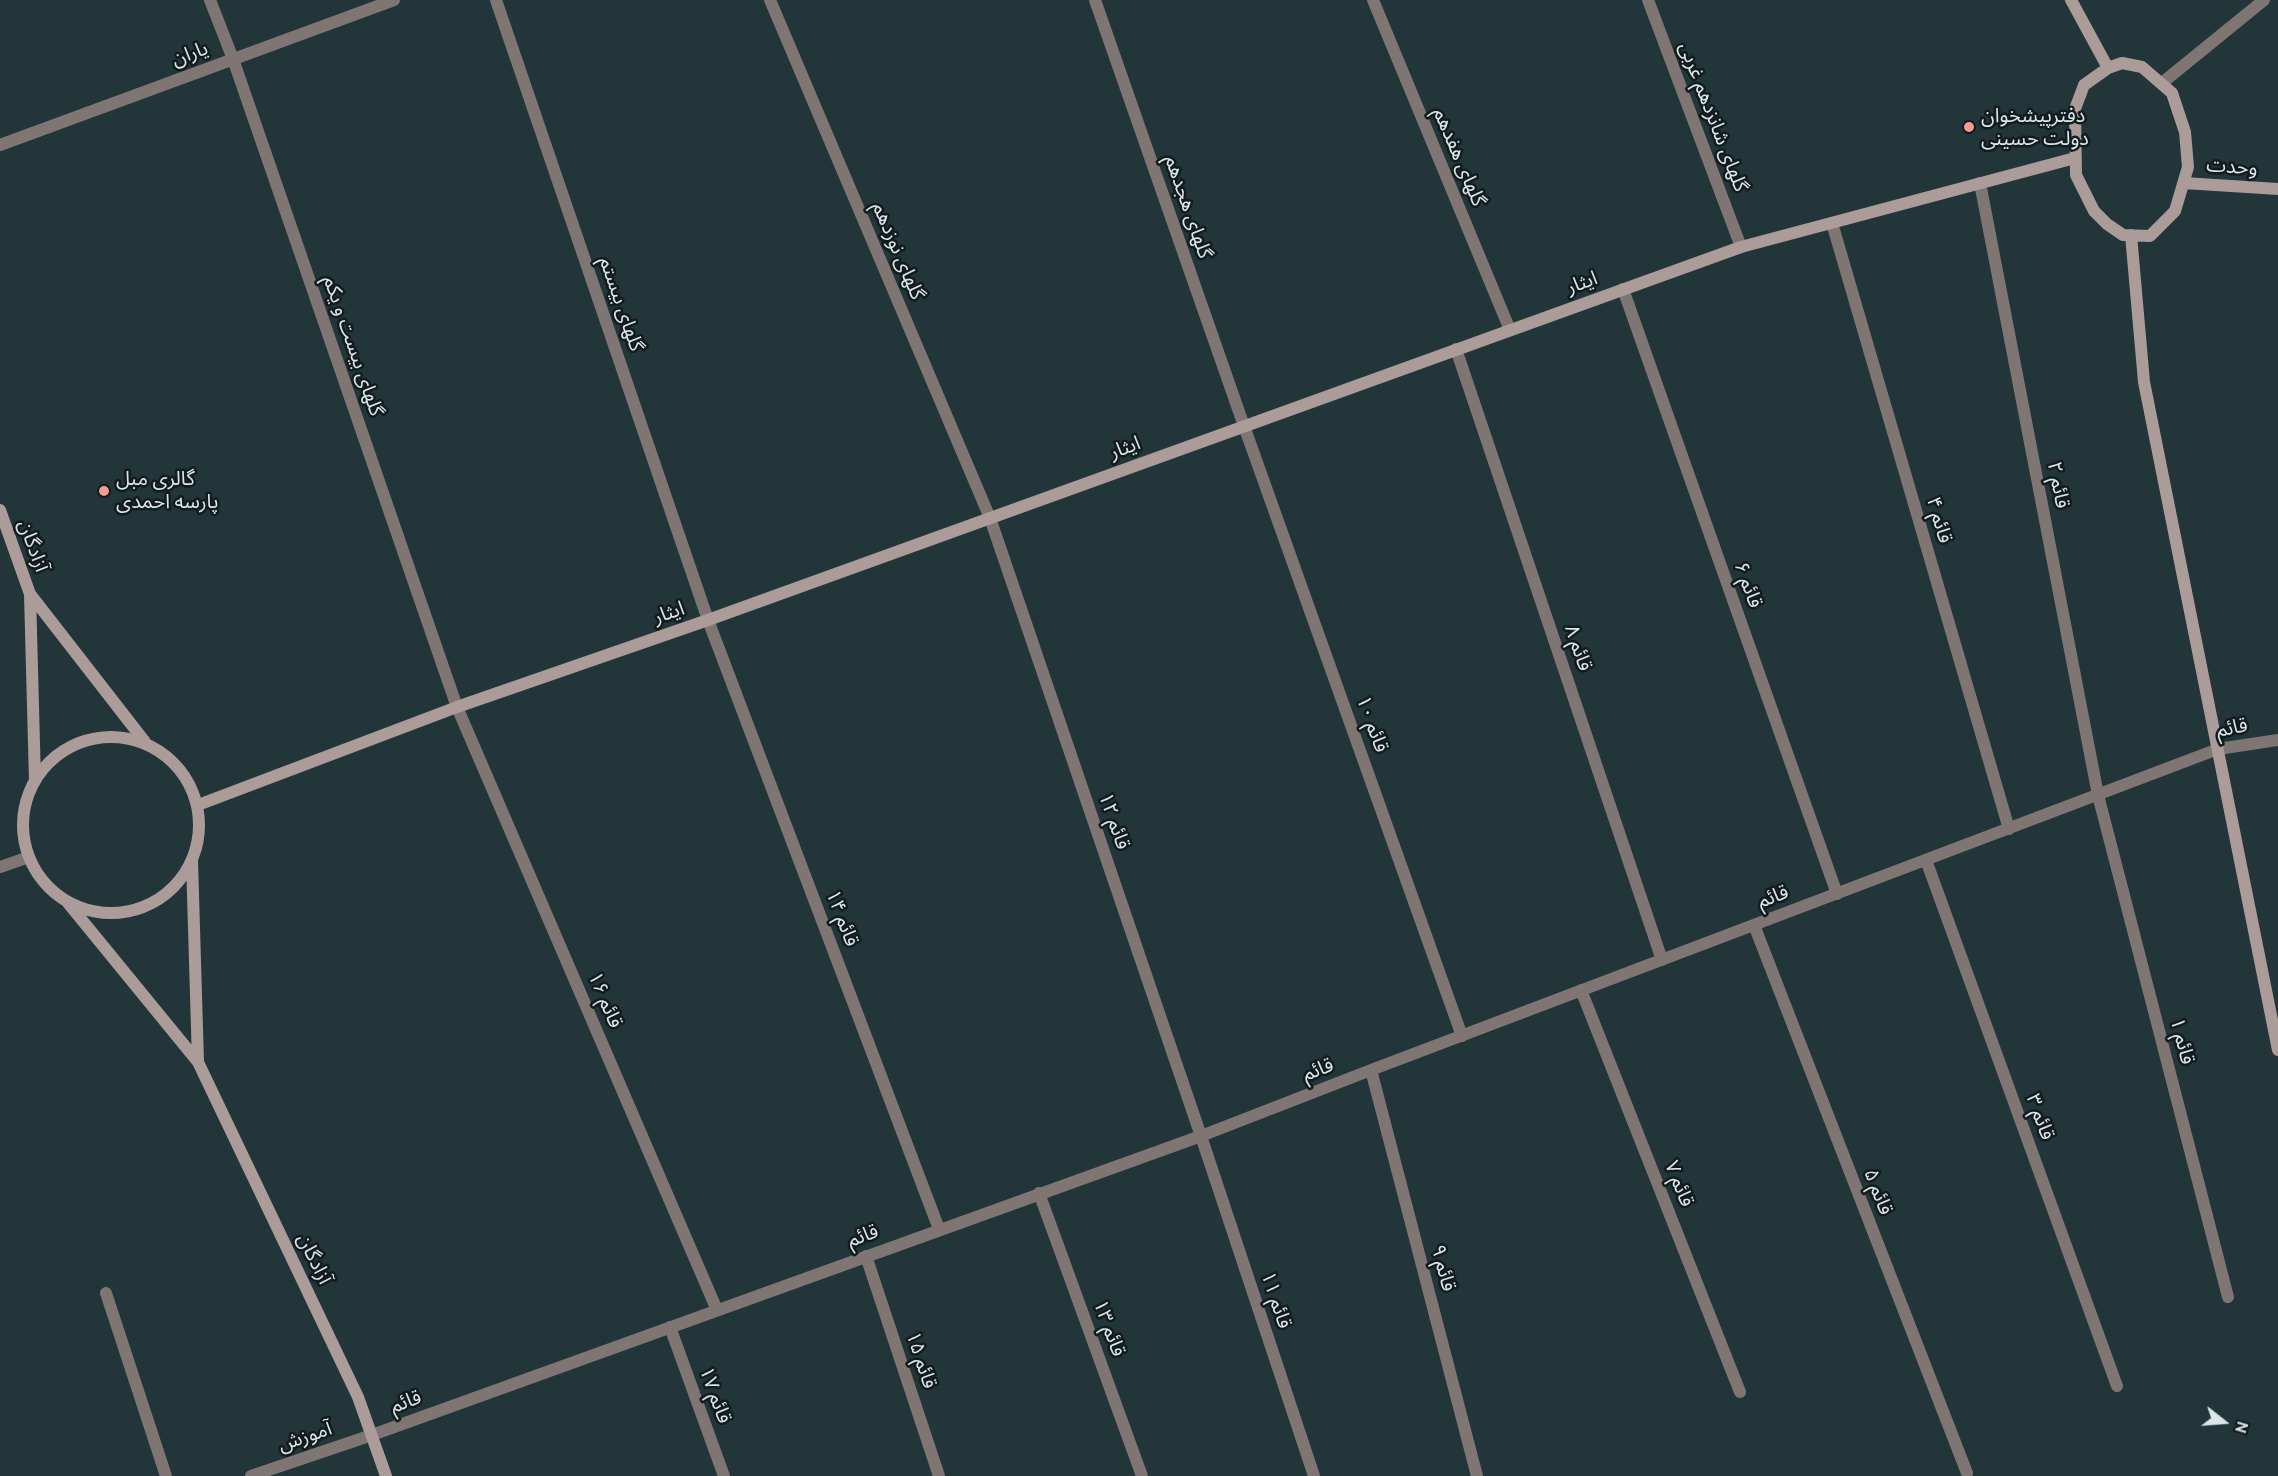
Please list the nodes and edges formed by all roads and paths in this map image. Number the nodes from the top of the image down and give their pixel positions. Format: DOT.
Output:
graph roads {
  1 [pos="210,0"];
  2 [pos="394,0"];
  3 [pos="496,0"];
  4 [pos="770,0"];
  5 [pos="1095,0"];
  6 [pos="1373,0"];
  7 [pos="1648,0"];
  8 [pos="2071,0"];
  9 [pos="2264,0"];
  10 [pos="233,59"];
  11 [pos="2108,68"];
  12 [pos="2162,83"];
  13 [pos="0,145"];
  14 [pos="2075,158"];
  15 [pos="1980,183"];
  16 [pos="2184,183"];
  17 [pos="2278,189"];
  18 [pos="1832,223"];
  19 [pos="2132,235"];
  20 [pos="1741,247"];
  21 [pos="1623,289"];
  22 [pos="1510,330"];
  23 [pos="1456,349"];
  24 [pos="1244,426"];
  25 [pos="0,510"];
  26 [pos="990,518"];
  27 [pos="30,594"];
  28 [pos="708,620"];
  29 [pos="457,707"];
  30 [pos="2278,740"];
  31 [pos="145,742"];
  32 [pos="2218,749"];
  33 [pos="34,781"];
  34 [pos="2098,795"];
  35 [pos="198,805"];
  36 [pos="2009,829"];
  37 [pos="28,857"];
  38 [pos="1926,860"];
  39 [pos="192,861"];
  40 [pos="0,867"];
  41 [pos="1837,894"];
  42 [pos="67,902"];
  43 [pos="1754,925"];
  44 [pos="1662,960"];
  45 [pos="1581,990"];
  46 [pos="1462,1036"];
  47 [pos="2278,1050"];
  48 [pos="198,1062"];
  49 [pos="1371,1070"];
  50 [pos="1202,1136"];
  51 [pos="1039,1193"];
  52 [pos="939,1229"];
  53 [pos="866,1256"];
  54 [pos="106,1293"];
  55 [pos="2228,1297"];
  56 [pos="717,1310"];
  57 [pos="670,1327"];
  58 [pos="2117,1386"];
  59 [pos="1740,1392"];
  60 [pos="372,1435"];
  61 [pos="1967,1473"];
  62 [pos="166,1476"];
  63 [pos="252,1476"];
  64 [pos="386,1476"];
  65 [pos="724,1476"];
  66 [pos="939,1476"];
  67 [pos="1142,1476"];
  68 [pos="1314,1476"];
  69 [pos="1477,1476"];
  1 -- 10 [label="street, گلهای بیست و یکم"];
  2 -- 10 [label="street, یاران"];
  3 -- 28 [label="street, گلهای بیستم"];
  4 -- 26 [label="street, گلهای نوزدهم"];
  5 -- 24 [label="street, گلهای هجدهم"];
  6 -- 22 [label="street, گلهای هفدهم"];
  7 -- 20 [label="street, گلهای شانزدهم غربی"];
  8 -- 11 [label="street"];
  9 -- 12 [label="street"];
  10 -- 13 [label="street, یاران"];
  10 -- 29 [label="street, گلهای بیست و یکم"];
  11 -- 12 [label="street"];
  11 -- 14 [label="street"];
  12 -- 16 [label="street"];
  14 -- 15 [label="street, ایثار"];
  14 -- 19 [label="street"];
  15 -- 18 [label="street, ایثار"];
  15 -- 34 [label="street, قائم ۲"];
  16 -- 17 [label="street, وحدت"];
  16 -- 19 [label="street"];
  18 -- 20 [label="street, ایثار"];
  18 -- 36 [label="street, قائم ۴"];
  19 -- 32 [label="street"];
  20 -- 21 [label="street, ایثار"];
  21 -- 22 [label="street, ایثار"];
  21 -- 41 [label="street, قائم ۶"];
  22 -- 23 [label="street, ایثار"];
  23 -- 24 [label="street, ایثار"];
  23 -- 44 [label="street, قائم ۸"];
  24 -- 26 [label="street, ایثار"];
  24 -- 46 [label="street, قائم ۱۰"];
  25 -- 27 [label="street, آزادگان"];
  26 -- 28 [label="street, ایثار"];
  26 -- 50 [label="street, قائم ۱۲"];
  27 -- 31 [label="street"];
  27 -- 33 [label="street"];
  28 -- 29 [label="street, ایثار"];
  28 -- 52 [label="street, قائم ۱۴"];
  29 -- 35 [label="street, ایثار"];
  29 -- 56 [label="street, قائم ۱۶"];
  30 -- 32 [label="street, قائم"];
  31 -- 33 [label="street"];
  31 -- 35 [label="street"];
  32 -- 34 [label="street, قائم"];
  32 -- 47 [label="street"];
  33 -- 37 [label="street"];
  34 -- 36 [label="street, قائم"];
  34 -- 55 [label="street, قائم ۱"];
  35 -- 39 [label="street"];
  36 -- 38 [label="street, قائم"];
  37 -- 40 [label="street"];
  37 -- 42 [label="street"];
  38 -- 41 [label="street, قائم"];
  38 -- 58 [label="street, قائم ۳"];
  39 -- 42 [label="street"];
  39 -- 48 [label="street"];
  41 -- 43 [label="street, قائم"];
  42 -- 48 [label="street"];
  43 -- 44 [label="street, قائم"];
  43 -- 61 [label="street, قائم ۵"];
  44 -- 45 [label="street, قائم"];
  45 -- 46 [label="street, قائم"];
  45 -- 59 [label="street, قائم ۷"];
  46 -- 49 [label="street, قائم"];
  48 -- 60 [label="street, آزادگان"];
  49 -- 50 [label="street, قائم"];
  49 -- 69 [label="street, قائم ۹"];
  50 -- 51 [label="street, قائم"];
  50 -- 68 [label="street, قائم ۱۱"];
  51 -- 52 [label="street, قائم"];
  51 -- 67 [label="street, قائم ۱۳"];
  52 -- 53 [label="street, قائم"];
  53 -- 56 [label="street, قائم"];
  53 -- 66 [label="street, قائم ۱۵"];
  54 -- 62 [label="street"];
  56 -- 57 [label="street, قائم"];
  57 -- 60 [label="street, قائم"];
  57 -- 65 [label="street, قائم ۱۷"];
  60 -- 63 [label="street, آموزش"];
  60 -- 64 [label="street, آزادگان"];
}
